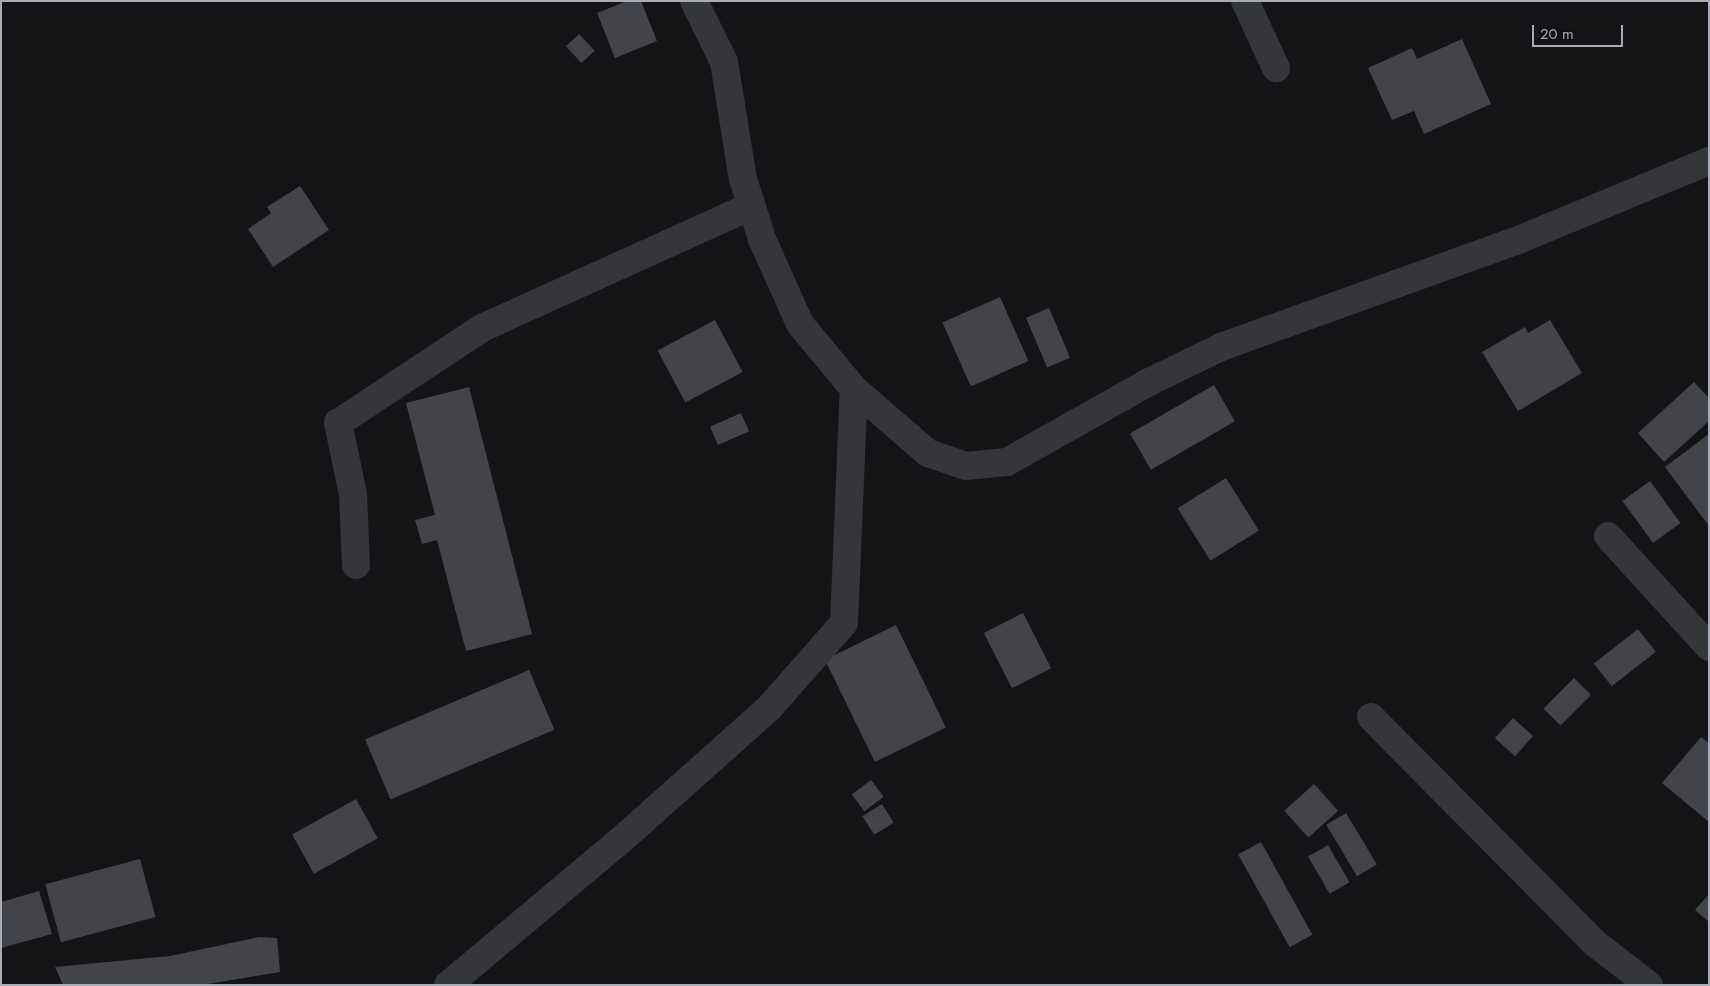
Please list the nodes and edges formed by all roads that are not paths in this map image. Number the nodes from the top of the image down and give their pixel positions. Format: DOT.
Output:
graph roads {
  1 [pos="694,1"];
  2 [pos="1245,1"];
  3 [pos="1276,68"];
  4 [pos="1709,161"];
  5 [pos="752,206"];
  6 [pos="854,389"];
  7 [pos="1608,536"];
  8 [pos="356,565"];
  9 [pos="1709,648"];
  10 [pos="1371,717"];
  11 [pos="448,985"];
  12 [pos="1649,985"];
  1 -- 5 [label="street"];
  2 -- 3 [label="street"];
  4 -- 6 [label="street"];
  5 -- 6 [label="street"];
  5 -- 8 [label="street"];
  6 -- 11 [label="street"];
  7 -- 9 [label="street"];
  10 -- 12 [label="street"];
}
